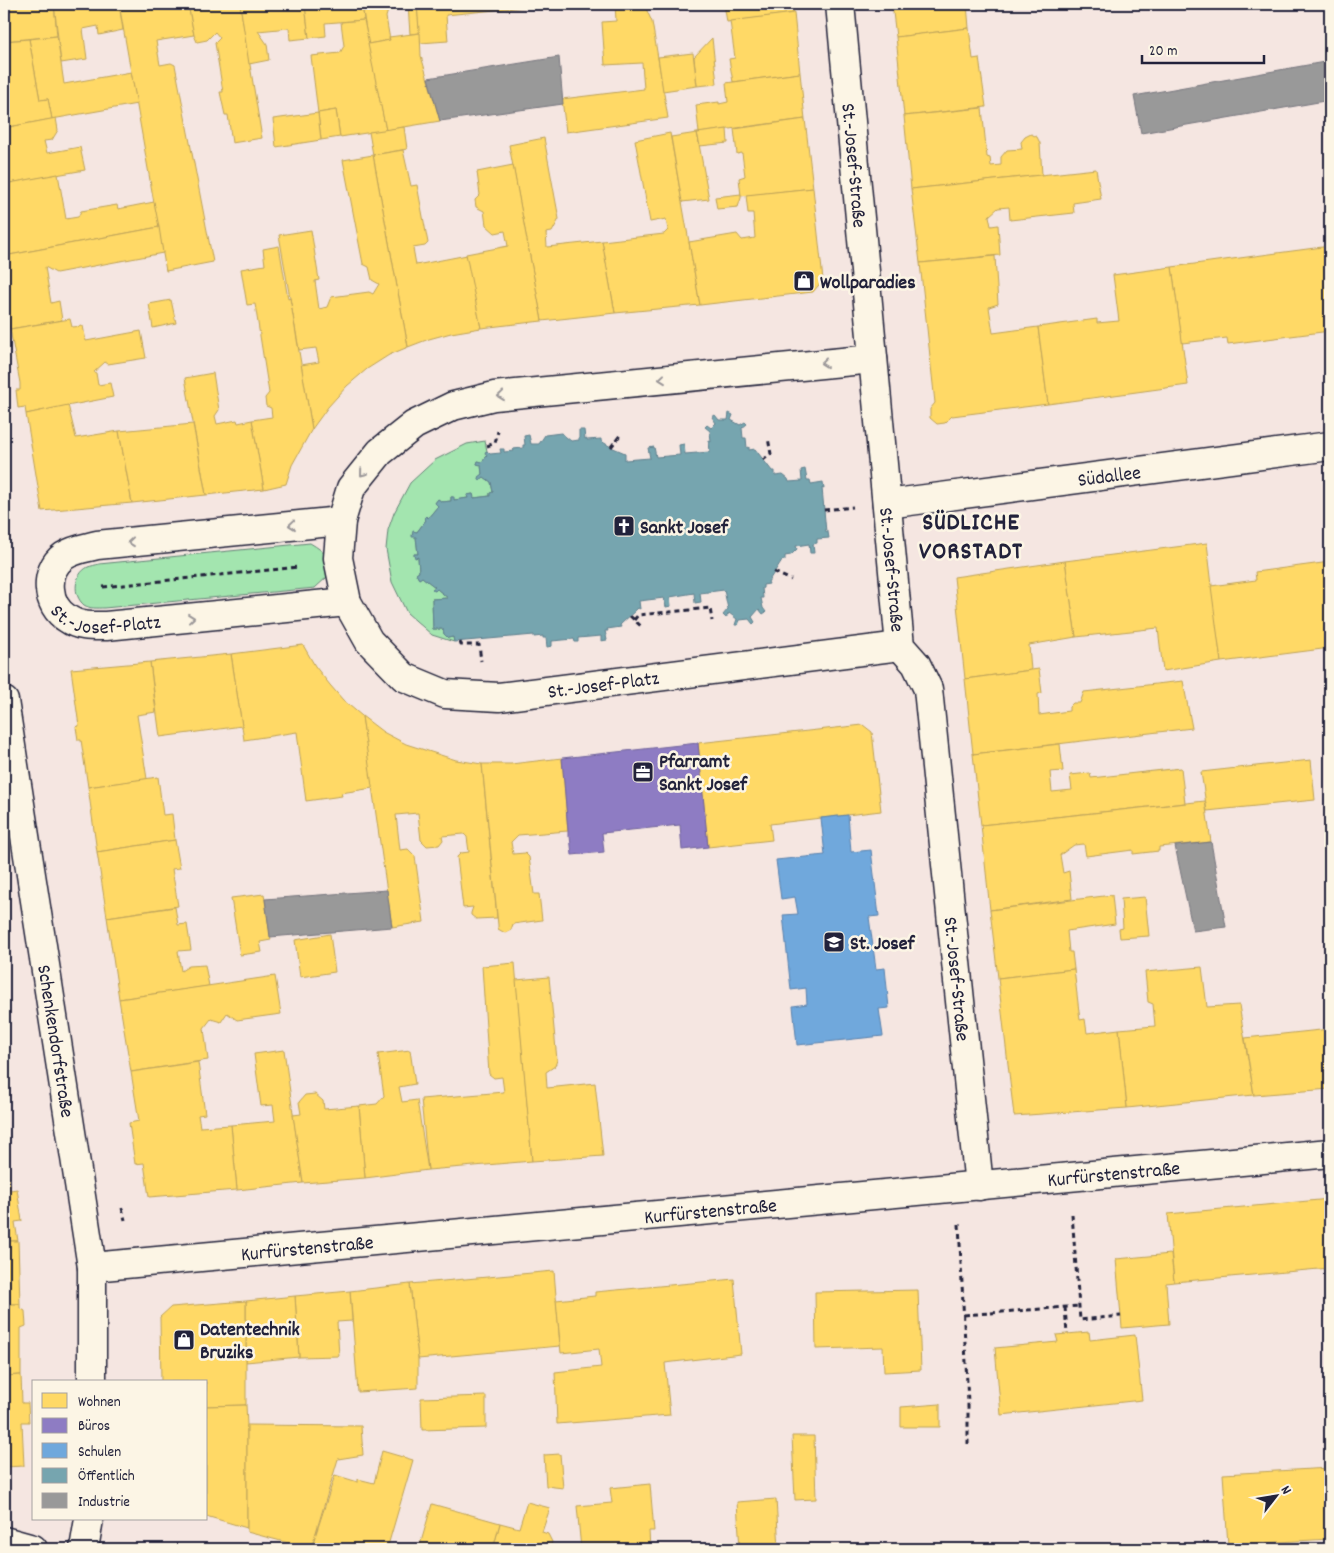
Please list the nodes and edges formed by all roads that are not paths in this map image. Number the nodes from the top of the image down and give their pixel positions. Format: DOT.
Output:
graph roads {
  1 [pos="840,4"];
  2 [pos="873,359"];
  3 [pos="1330,446"];
  4 [pos="887,504"];
  5 [pos="341,520"];
  6 [pos="347,602"];
  7 [pos="900,646"];
  8 [pos="4,701"];
  9 [pos="1330,1153"];
  10 [pos="979,1186"];
  11 [pos="92,1267"];
  12 [pos="92,1380"];
  13 [pos="89,1520"];
  14 [pos="4,1541"];
  15 [pos="33,1549"];
  16 [pos="84,1549"];
  1 -- 2 [label="street, St.-Josef-Straße"];
  2 -- 4 [label="street, St.-Josef-Straße"];
  2 -- 5 [label="street, St.-Josef-Platz, one-way"];
  3 -- 4 [label="street, Südallee"];
  4 -- 7 [label="street, St.-Josef-Straße"];
  5 -- 6 [label="street, St.-Josef-Platz"];
  5 -- 6 [label="street, St.-Josef-Platz, one-way"];
  6 -- 7 [label="street, St.-Josef-Platz"];
  7 -- 10 [label="street, St.-Josef-Straße"];
  8 -- 11 [label="street, Schenkendorfstraße"];
  9 -- 10 [label="street, Kurfürstenstraße"];
  10 -- 11 [label="street, Kurfürstenstraße"];
  11 -- 12 [label="street, Schenkendorfstraße"];
  13 -- 16 [label="street"];
  14 -- 15 [label="street"];
}
